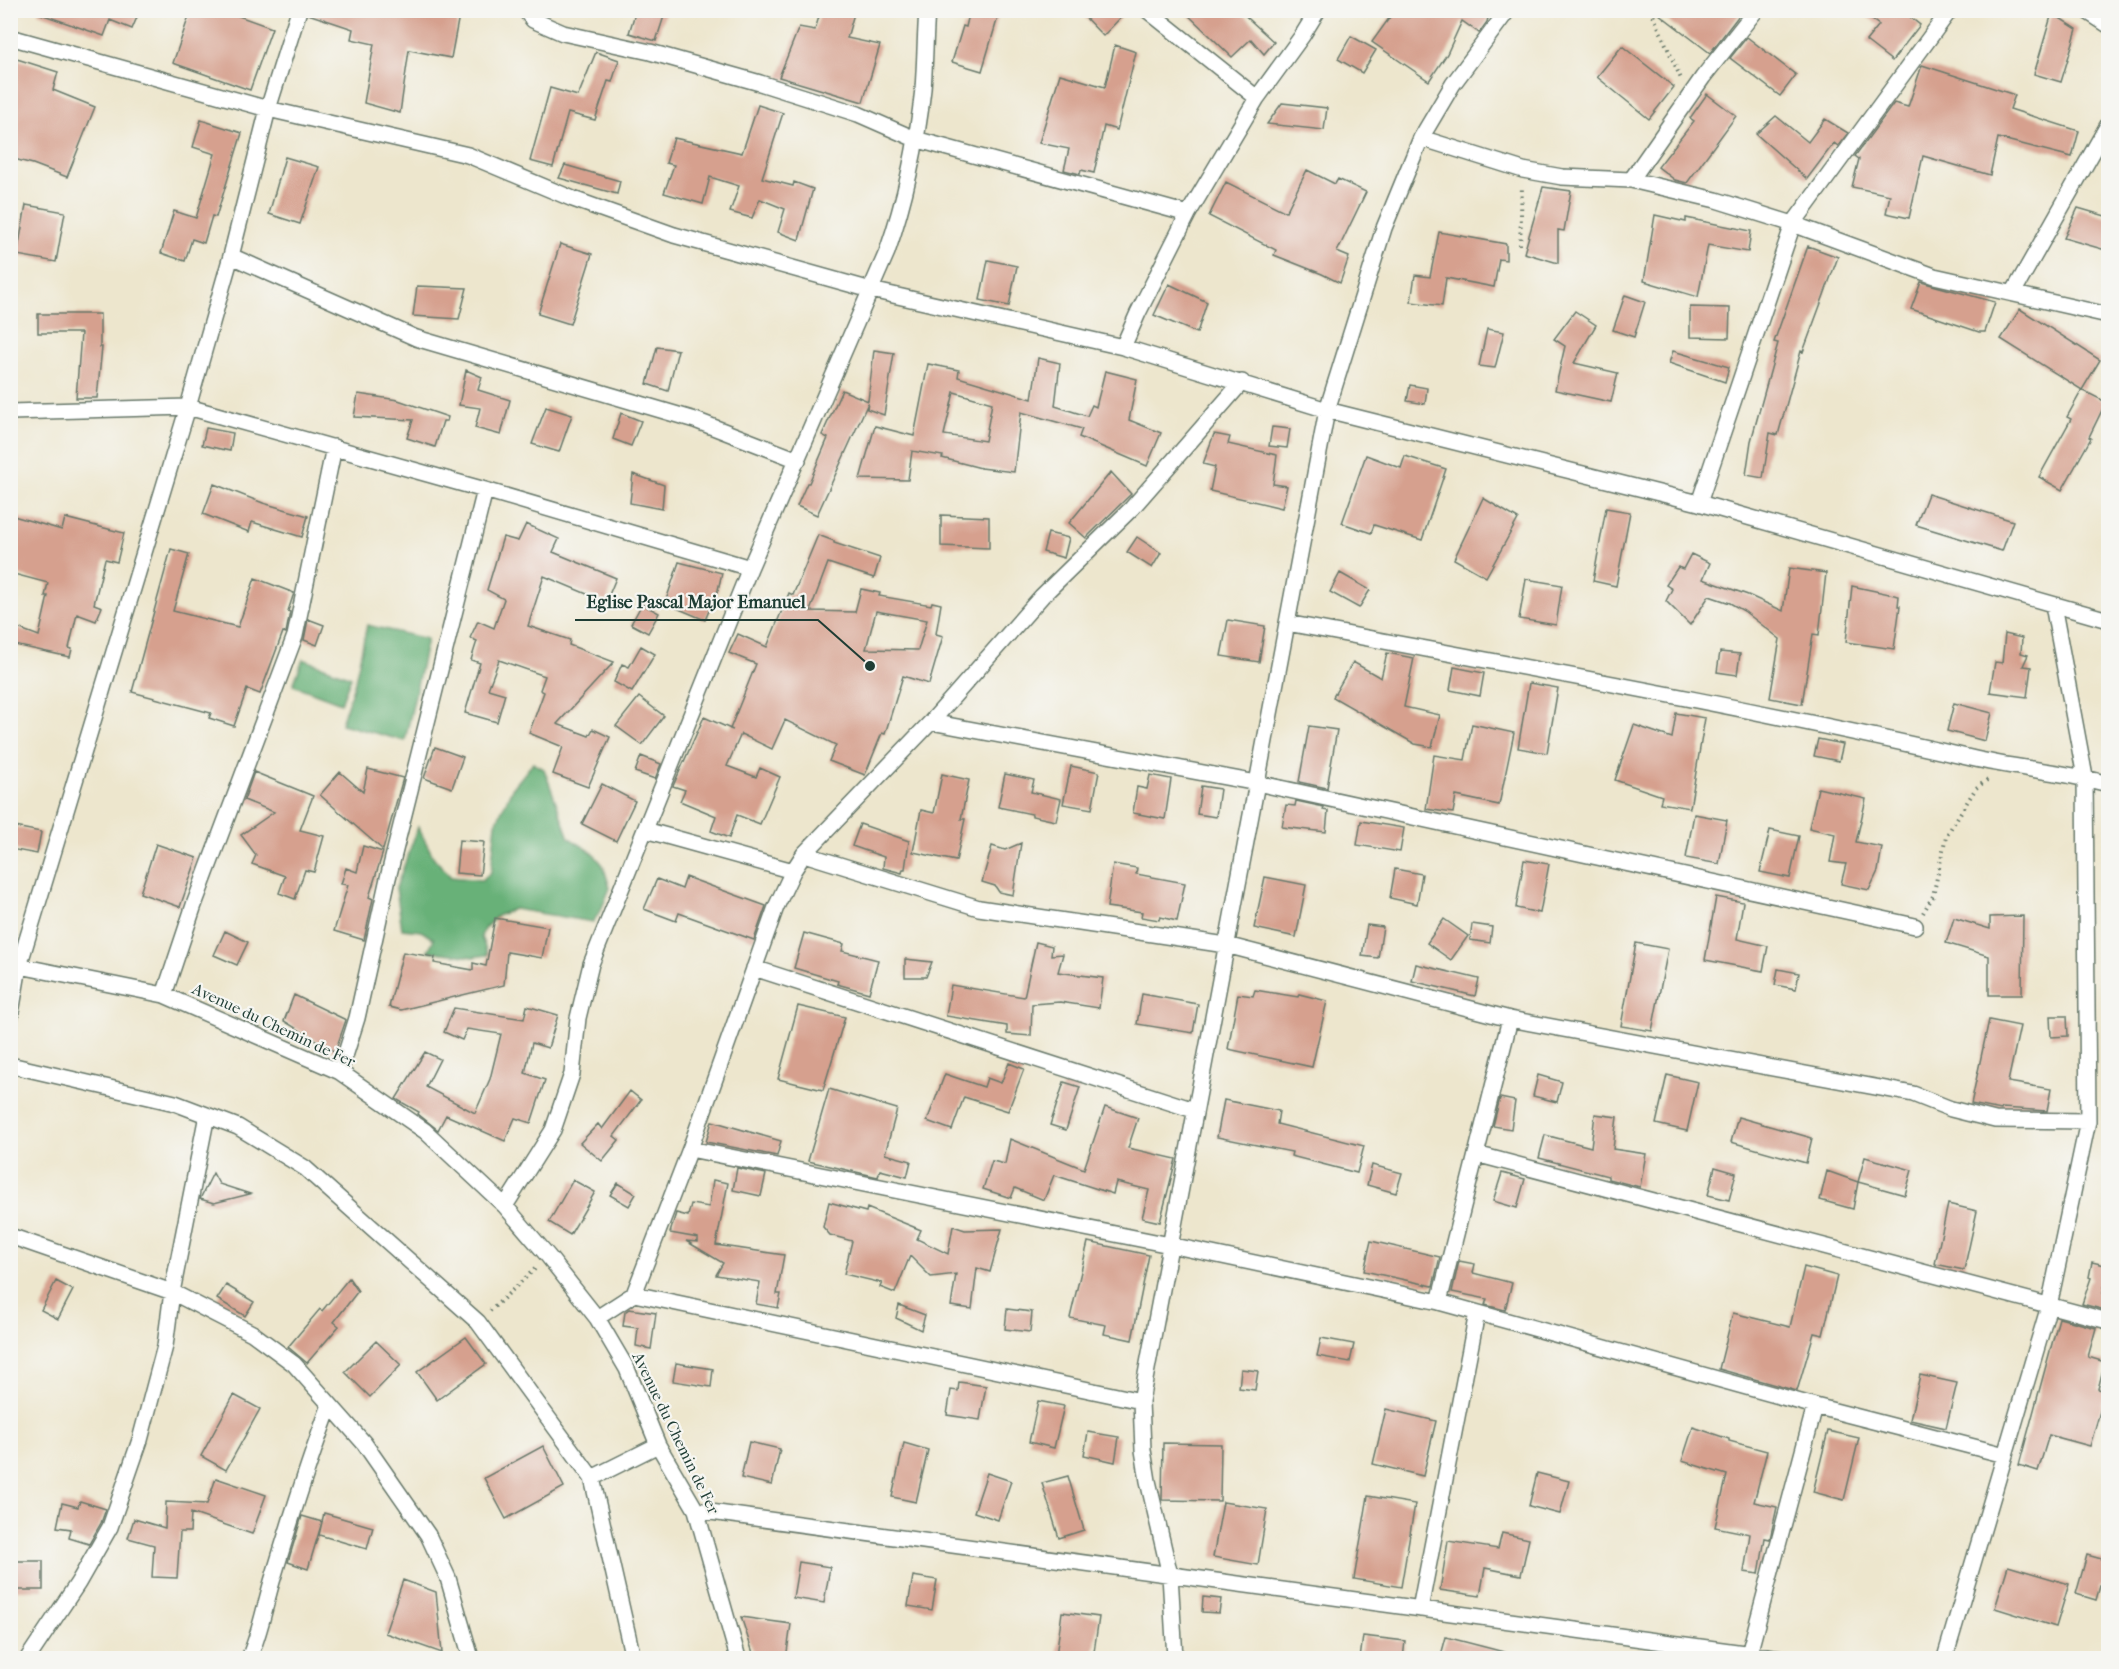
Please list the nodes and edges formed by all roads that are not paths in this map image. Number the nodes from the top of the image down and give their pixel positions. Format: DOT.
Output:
graph roads {
  1 [pos="299,10"];
  2 [pos="525,10"];
  3 [pos="927,10"];
  4 [pos="1147,10"];
  5 [pos="1318,10"];
  6 [pos="1508,10"];
  7 [pos="1756,10"];
  8 [pos="1950,10"];
  9 [pos="2085,10"];
  10 [pos="2109,25"];
  11 [pos="10,37"];
  12 [pos="1257,98"];
  13 [pos="268,109"];
  14 [pos="2109,125"];
  15 [pos="1421,138"];
  16 [pos="915,139"];
  17 [pos="1631,180"];
  18 [pos="1188,214"];
  19 [pos="1792,224"];
  20 [pos="231,256"];
  21 [pos="871,290"];
  22 [pos="2013,293"];
  23 [pos="2109,315"];
  24 [pos="1123,347"];
  25 [pos="1242,382"];
  26 [pos="188,407"];
  27 [pos="1327,410"];
  28 [pos="12,416"];
  29 [pos="334,447"];
  30 [pos="798,460"];
  31 [pos="485,490"];
  32 [pos="1699,504"];
  33 [pos="750,568"];
  34 [pos="2053,605"];
  35 [pos="2109,620"];
  36 [pos="1287,623"];
  37 [pos="931,722"];
  38 [pos="2085,777"];
  39 [pos="1257,783"];
  40 [pos="2109,784"];
  41 [pos="645,830"];
  42 [pos="804,854"];
  43 [pos="793,871"];
  44 [pos="1915,926"];
  45 [pos="1226,945"];
  46 [pos="15,965"];
  47 [pos="754,968"];
  48 [pos="164,995"];
  49 [pos="10,1019"];
  50 [pos="1510,1019"];
  51 [pos="10,1065"];
  52 [pos="340,1072"];
  53 [pos="1194,1110"];
  54 [pos="207,1115"];
  55 [pos="2088,1121"];
  56 [pos="690,1149"];
  57 [pos="1476,1154"];
  58 [pos="505,1206"];
  59 [pos="10,1236"];
  60 [pos="1170,1245"];
  61 [pos="172,1292"];
  62 [pos="634,1294"];
  63 [pos="1439,1302"];
  64 [pos="2049,1306"];
  65 [pos="1477,1312"];
  66 [pos="597,1317"];
  67 [pos="2109,1321"];
  68 [pos="1140,1401"];
  69 [pos="330,1405"];
  70 [pos="1815,1406"];
  71 [pos="658,1445"];
  72 [pos="2005,1455"];
  73 [pos="592,1478"];
  74 [pos="696,1510"];
  75 [pos="1170,1575"];
  76 [pos="1420,1609"];
  77 [pos="1749,1654"];
  78 [pos="28,1659"];
  79 [pos="249,1659"];
  80 [pos="471,1659"];
  81 [pos="633,1659"];
  82 [pos="738,1659"];
  83 [pos="1175,1659"];
  84 [pos="1781,1659"];
  85 [pos="1945,1659"];
  1 -- 13 [label="street"];
  2 -- 16 [label="street"];
  3 -- 16 [label="street"];
  4 -- 12 [label="street"];
  5 -- 12 [label="street"];
  6 -- 15 [label="street"];
  7 -- 17 [label="street"];
  8 -- 19 [label="street"];
  9 -- 10 [label="street"];
  11 -- 13 [label="street"];
  12 -- 18 [label="street"];
  13 -- 20 [label="street"];
  13 -- 21 [label="street"];
  14 -- 22 [label="street"];
  15 -- 17 [label="street"];
  15 -- 27 [label="street"];
  16 -- 18 [label="street"];
  16 -- 21 [label="street"];
  17 -- 19 [label="street"];
  18 -- 24 [label="street"];
  19 -- 22 [label="street"];
  19 -- 32 [label="street"];
  20 -- 26 [label="street"];
  20 -- 30 [label="street"];
  21 -- 24 [label="street"];
  21 -- 30 [label="street"];
  22 -- 23 [label="street"];
  24 -- 25 [label="street"];
  25 -- 27 [label="street"];
  25 -- 37 [label="street"];
  26 -- 28 [label="street"];
  26 -- 29 [label="street"];
  26 -- 46 [label="street"];
  27 -- 32 [label="street"];
  27 -- 36 [label="street"];
  29 -- 31 [label="street"];
  29 -- 48 [label="street"];
  30 -- 33 [label="street"];
  31 -- 33 [label="street"];
  31 -- 52 [label="street"];
  32 -- 34 [label="street"];
  33 -- 41 [label="street"];
  34 -- 35 [label="street"];
  34 -- 38 [label="street"];
  36 -- 38 [label="street"];
  36 -- 39 [label="street"];
  37 -- 39 [label="street"];
  37 -- 42 [label="street"];
  38 -- 40 [label="street"];
  38 -- 55 [label="street"];
  39 -- 44 [label="street"];
  39 -- 45 [label="street"];
  41 -- 43 [label="street"];
  41 -- 58 [label="street"];
  42 -- 43 [label="street"];
  42 -- 45 [label="street"];
  43 -- 47 [label="street"];
  45 -- 50 [label="street"];
  45 -- 53 [label="street"];
  46 -- 48 [label="street, Avenue du Chemin de Fer"];
  46 -- 49 [label="street"];
  47 -- 53 [label="street"];
  47 -- 56 [label="street"];
  48 -- 52 [label="street, Avenue du Chemin de Fer"];
  50 -- 55 [label="street"];
  50 -- 57 [label="street"];
  51 -- 54 [label="street"];
  52 -- 58 [label="street, Avenue du Chemin de Fer"];
  53 -- 60 [label="street"];
  54 -- 61 [label="street"];
  54 -- 73 [label="street"];
  55 -- 64 [label="street"];
  56 -- 60 [label="street"];
  56 -- 62 [label="street"];
  57 -- 63 [label="street"];
  57 -- 64 [label="street"];
  58 -- 66 [label="street, Avenue du Chemin de Fer"];
  59 -- 61 [label="street"];
  60 -- 63 [label="street"];
  60 -- 68 [label="street"];
  61 -- 69 [label="street"];
  61 -- 78 [label="street"];
  62 -- 66 [label="street"];
  62 -- 68 [label="street"];
  63 -- 65 [label="street"];
  64 -- 67 [label="street"];
  64 -- 72 [label="street"];
  65 -- 70 [label="street"];
  65 -- 76 [label="street"];
  66 -- 71 [label="street, Avenue du Chemin de Fer"];
  68 -- 75 [label="street"];
  69 -- 79 [label="street"];
  69 -- 80 [label="street"];
  70 -- 72 [label="street"];
  70 -- 77 [label="street"];
  71 -- 73 [label="street"];
  71 -- 74 [label="street, Avenue du Chemin de Fer"];
  72 -- 85 [label="street"];
  73 -- 81 [label="street"];
  74 -- 75 [label="street"];
  74 -- 82 [label="street, Avenue du Chemin de Fer"];
  75 -- 76 [label="street"];
  75 -- 83 [label="street"];
  76 -- 77 [label="street"];
  77 -- 84 [label="street"];
}
